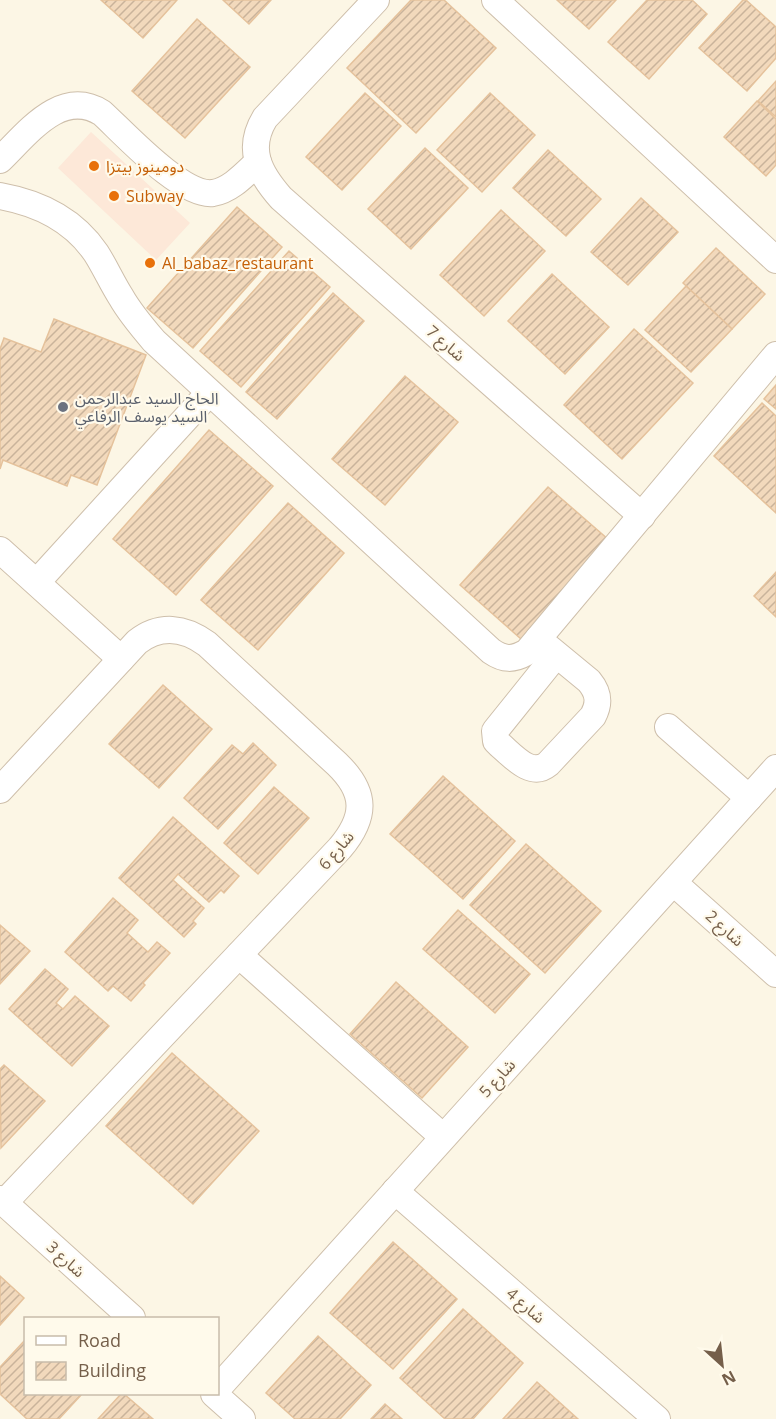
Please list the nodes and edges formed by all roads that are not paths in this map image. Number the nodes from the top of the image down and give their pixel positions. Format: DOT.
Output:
graph roads {
  1 [pos="376,0"];
  2 [pos="495,0"];
  3 [pos="0,160"];
  4 [pos="258,162"];
  5 [pos="0,196"];
  6 [pos="776,260"];
  7 [pos="776,355"];
  8 [pos="209,393"];
  9 [pos="642,516"];
  10 [pos="0,550"];
  11 [pos="37,582"];
  12 [pos="121,659"];
  13 [pos="668,727"];
  14 [pos="776,768"];
  15 [pos="0,790"];
  16 [pos="749,798"];
  17 [pos="674,883"];
  18 [pos="239,955"];
  19 [pos="776,974"];
  20 [pos="443,1137"];
  21 [pos="395,1191"];
  22 [pos="2,1201"];
  23 [pos="131,1317"];
  24 [pos="223,1405"];
  25 [pos="657,1419"];
  1 -- 4 [label="street"];
  2 -- 6 [label="street"];
  3 -- 4 [label="street"];
  4 -- 9 [label="street, شارع 7"];
  5 -- 8 [label="street"];
  7 -- 9 [label="street"];
  8 -- 9 [label="street"];
  8 -- 11 [label="street"];
  10 -- 11 [label="street"];
  11 -- 12 [label="street"];
  12 -- 15 [label="street, شارع 6"];
  12 -- 18 [label="street, شارع 6"];
  13 -- 16 [label="street"];
  14 -- 16 [label="street, شارع 5"];
  16 -- 17 [label="street, شارع 5"];
  17 -- 19 [label="street, شارع 2"];
  17 -- 20 [label="street, شارع 5"];
  18 -- 20 [label="street"];
  18 -- 22 [label="street, شارع 6"];
  20 -- 21 [label="street, شارع 5"];
  21 -- 24 [label="street, شارع 5"];
  21 -- 25 [label="street, شارع 4"];
  22 -- 23 [label="street, شارع 3"];
}
